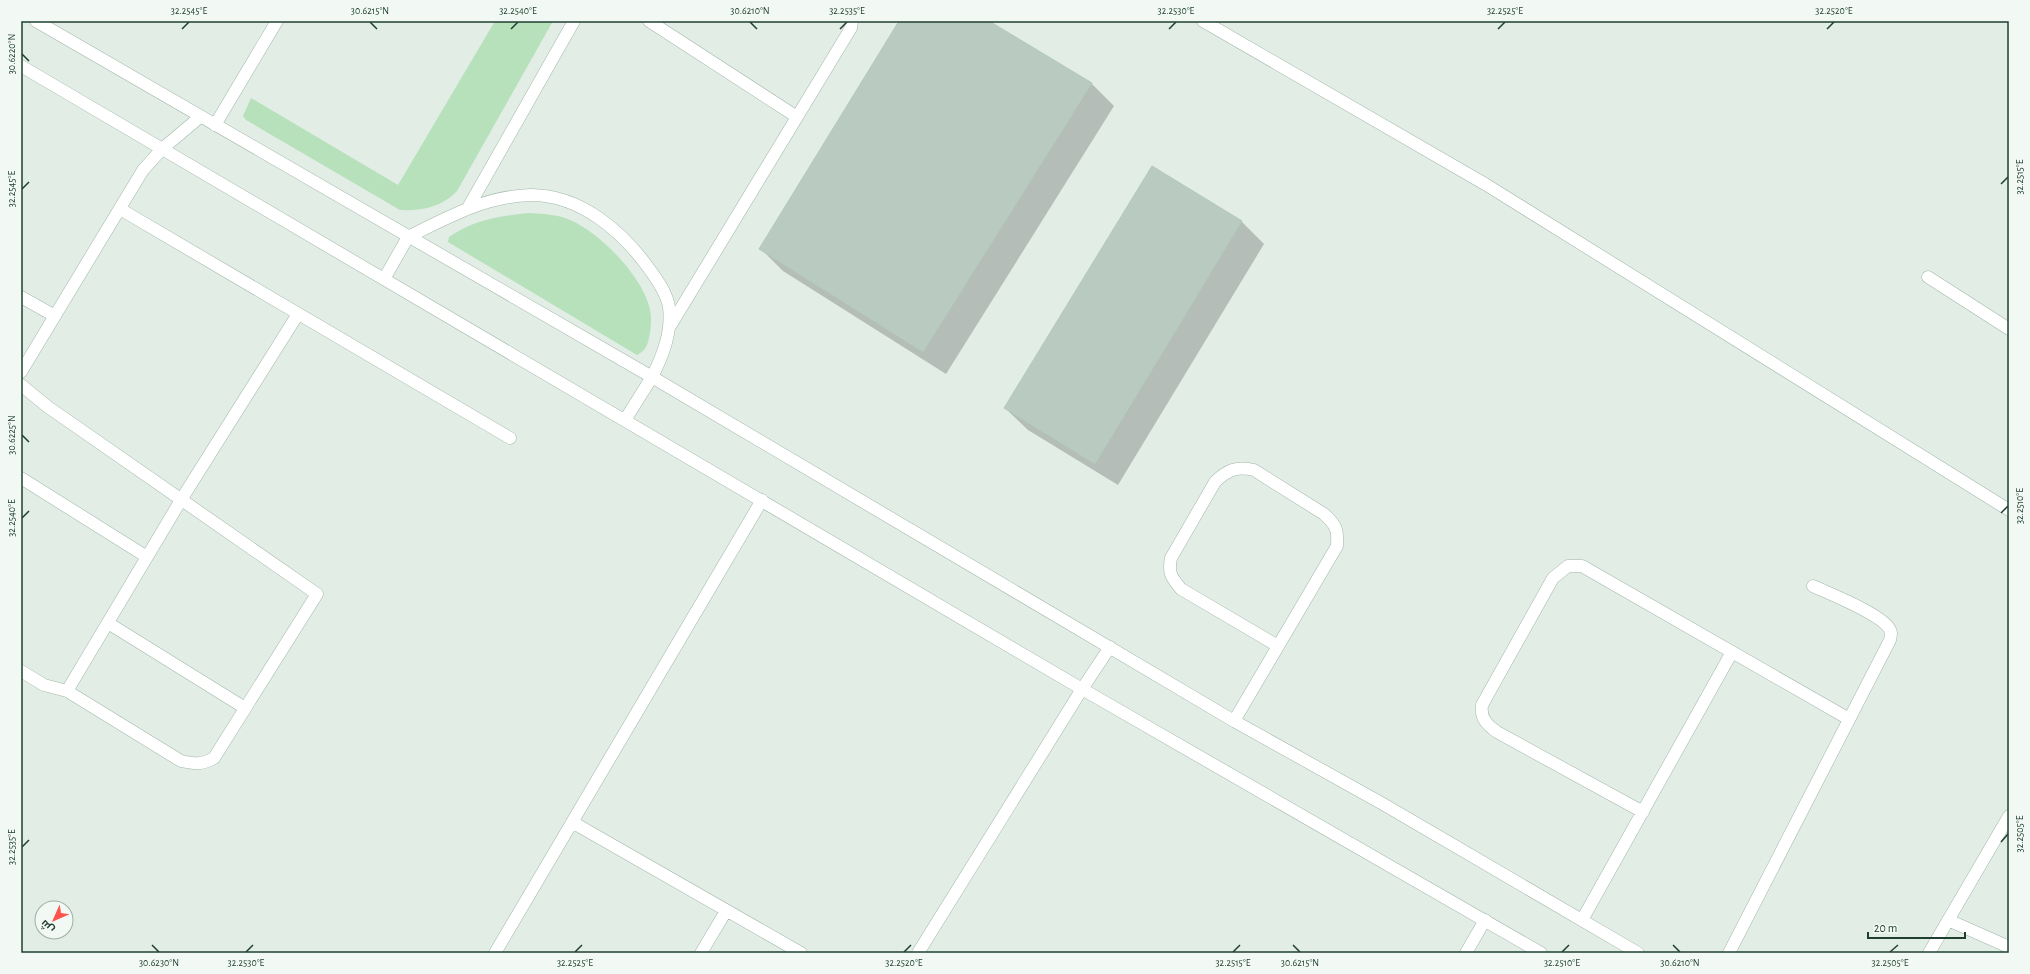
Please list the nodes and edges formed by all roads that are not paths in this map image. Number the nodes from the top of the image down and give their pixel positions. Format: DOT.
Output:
graph roads {
  1 [pos="36,21"];
  2 [pos="277,21"];
  3 [pos="574,21"];
  4 [pos="649,21"];
  5 [pos="852,21"];
  6 [pos="1203,21"];
  7 [pos="21,66"];
  8 [pos="200,117"];
  9 [pos="797,117"];
  10 [pos="215,125"];
  11 [pos="162,149"];
  12 [pos="468,208"];
  13 [pos="120,209"];
  14 [pos="408,237"];
  15 [pos="1928,277"];
  16 [pos="384,278"];
  17 [pos="21,297"];
  18 [pos="298,314"];
  19 [pos="55,316"];
  20 [pos="669,329"];
  21 [pos="2009,329"];
  22 [pos="21,372"];
  23 [pos="652,377"];
  24 [pos="21,385"];
  25 [pos="625,420"];
  26 [pos="510,438"];
  27 [pos="21,478"];
  28 [pos="181,500"];
  29 [pos="762,500"];
  30 [pos="2009,510"];
  31 [pos="147,557"];
  32 [pos="1813,586"];
  33 [pos="108,623"];
  34 [pos="1278,646"];
  35 [pos="1110,647"];
  36 [pos="1732,652"];
  37 [pos="21,671"];
  38 [pos="1082,689"];
  39 [pos="67,691"];
  40 [pos="245,708"];
  41 [pos="1849,719"];
  42 [pos="1234,721"];
  43 [pos="1643,812"];
  44 [pos="2009,816"];
  45 [pos="572,822"];
  46 [pos="726,911"];
  47 [pos="1485,920"];
  48 [pos="1582,920"];
  49 [pos="1948,920"];
  50 [pos="2009,947"];
  51 [pos="495,953"];
  52 [pos="701,953"];
  53 [pos="801,953"];
  54 [pos="918,953"];
  55 [pos="1466,953"];
  56 [pos="1541,953"];
  57 [pos="1638,953"];
  58 [pos="1730,953"];
  59 [pos="1929,953"];
  1 -- 8 [label="street"];
  2 -- 10 [label="street"];
  3 -- 12 [label="street"];
  4 -- 9 [label="street"];
  5 -- 9 [label="street"];
  6 -- 30 [label="street"];
  7 -- 11 [label="street"];
  8 -- 10 [label="street"];
  8 -- 11 [label="street"];
  9 -- 20 [label="street"];
  10 -- 14 [label="street"];
  11 -- 13 [label="street"];
  11 -- 16 [label="street"];
  12 -- 14 [label="street"];
  12 -- 20 [label="street"];
  13 -- 18 [label="street"];
  13 -- 19 [label="street"];
  14 -- 16 [label="street"];
  14 -- 23 [label="street"];
  15 -- 21 [label="street"];
  16 -- 25 [label="street"];
  17 -- 19 [label="street"];
  18 -- 26 [label="street"];
  18 -- 28 [label="street"];
  19 -- 22 [label="street"];
  20 -- 23 [label="street"];
  23 -- 25 [label="street"];
  23 -- 35 [label="street"];
  24 -- 28 [label="street"];
  25 -- 29 [label="street"];
  27 -- 31 [label="street"];
  28 -- 31 [label="street"];
  28 -- 40 [label="street"];
  29 -- 38 [label="street"];
  29 -- 45 [label="street"];
  31 -- 33 [label="street"];
  32 -- 41 [label="street"];
  33 -- 39 [label="street"];
  33 -- 40 [label="street"];
  34 -- 34 [label="street"];
  34 -- 42 [label="street"];
  35 -- 38 [label="street"];
  35 -- 42 [label="street"];
  36 -- 41 [label="street"];
  36 -- 43 [label="street"];
  36 -- 43 [label="street"];
  37 -- 39 [label="street"];
  38 -- 47 [label="street"];
  38 -- 54 [label="street"];
  39 -- 40 [label="street"];
  41 -- 58 [label="street"];
  42 -- 48 [label="street"];
  43 -- 48 [label="street"];
  44 -- 49 [label="street"];
  45 -- 46 [label="street"];
  45 -- 51 [label="street"];
  46 -- 52 [label="street"];
  46 -- 53 [label="street"];
  47 -- 55 [label="street"];
  47 -- 56 [label="street"];
  48 -- 57 [label="street"];
  49 -- 50 [label="street"];
  49 -- 59 [label="street"];
}
